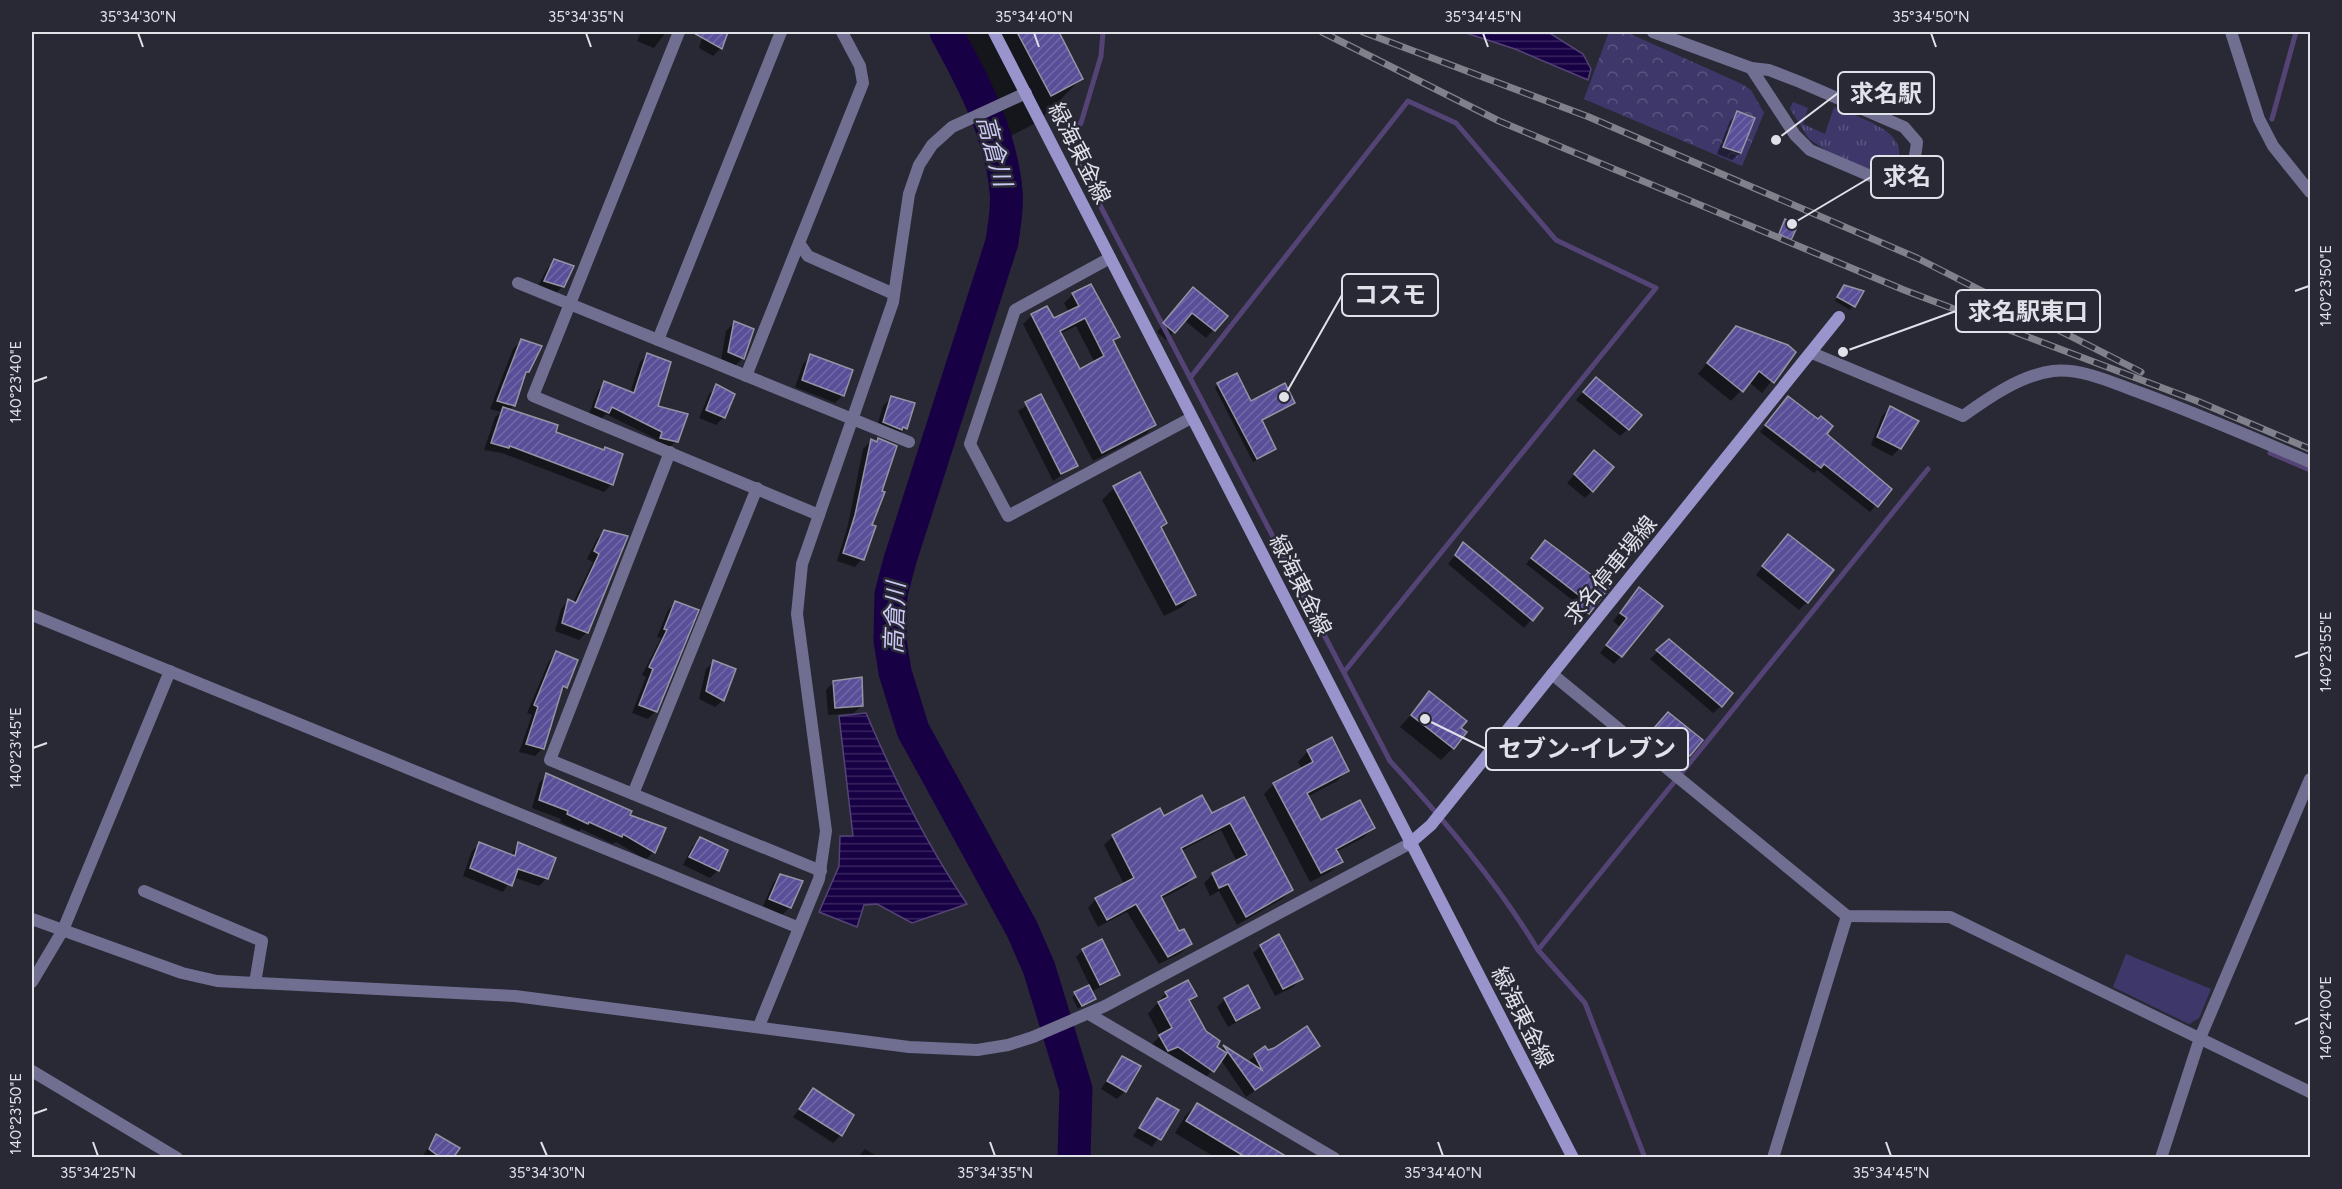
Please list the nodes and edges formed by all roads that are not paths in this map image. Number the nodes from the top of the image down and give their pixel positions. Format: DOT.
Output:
graph roads {
  1 [pos="679,32"];
  2 [pos="781,32"];
  3 [pos="842,32"];
  4 [pos="994,32"];
  5 [pos="1653,32"];
  6 [pos="2231,32"];
  7 [pos="1751,68"];
  8 [pos="1026,93"];
  9 [pos="2310,192"];
  10 [pos="800,243"];
  11 [pos="1110,258"];
  12 [pos="518,283"];
  13 [pos="894,294"];
  14 [pos="569,304"];
  15 [pos="1839,317"];
  16 [pos="658,340"];
  17 [pos="1812,353"];
  18 [pos="746,376"];
  19 [pos="1191,418"];
  20 [pos="852,419"];
  21 [pos="909,442"];
  22 [pos="670,452"];
  23 [pos="2310,462"];
  24 [pos="757,488"];
  25 [pos="819,514"];
  26 [pos="32,615"];
  27 [pos="170,671"];
  28 [pos="1552,674"];
  29 [pos="2310,779"];
  30 [pos="633,794"];
  31 [pos="1409,844"];
  32 [pos="820,871"];
  33 [pos="144,891"];
  34 [pos="1847,916"];
  35 [pos="32,919"];
  36 [pos="797,927"];
  37 [pos="63,930"];
  38 [pos="32,982"];
  39 [pos="255,983"];
  40 [pos="1089,1014"];
  41 [pos="759,1026"];
  42 [pos="2200,1038"];
  43 [pos="32,1071"];
  44 [pos="2310,1092"];
  45 [pos="177,1158"];
  46 [pos="1334,1158"];
  47 [pos="1573,1158"];
  48 [pos="1773,1158"];
  49 [pos="2161,1158"];
  1 -- 14 [label="street"];
  2 -- 16 [label="street"];
  3 -- 10 [label="street"];
  4 -- 8 [label="main road, 緑海東金線"];
  5 -- 7 [label="street"];
  6 -- 9 [label="street"];
  7 -- 7 [label="street"];
  8 -- 11 [label="main road, 緑海東金線"];
  8 -- 13 [label="street"];
  10 -- 13 [label="street"];
  10 -- 18 [label="street"];
  11 -- 19 [label="main road, 緑海東金線"];
  11 -- 19 [label="street"];
  12 -- 14 [label="street"];
  13 -- 20 [label="street"];
  14 -- 16 [label="street"];
  14 -- 22 [label="street"];
  15 -- 17 [label="main road, 求名停車場線"];
  16 -- 18 [label="street"];
  17 -- 23 [label="street"];
  17 -- 28 [label="main road, 求名停車場線"];
  18 -- 20 [label="street"];
  19 -- 31 [label="main road, 緑海東金線"];
  20 -- 21 [label="street"];
  20 -- 25 [label="street"];
  22 -- 24 [label="street"];
  22 -- 30 [label="street"];
  24 -- 25 [label="street"];
  24 -- 30 [label="street"];
  25 -- 32 [label="street"];
  26 -- 27 [label="street"];
  27 -- 36 [label="street"];
  27 -- 37 [label="street"];
  28 -- 31 [label="main road, 求名停車場線"];
  28 -- 34 [label="street"];
  29 -- 42 [label="street"];
  30 -- 32 [label="street"];
  31 -- 40 [label="street"];
  31 -- 47 [label="main road, 緑海東金線"];
  32 -- 36 [label="street"];
  33 -- 39 [label="street"];
  34 -- 42 [label="street"];
  34 -- 48 [label="street"];
  35 -- 37 [label="street"];
  36 -- 41 [label="street"];
  37 -- 38 [label="street"];
  37 -- 39 [label="street"];
  39 -- 41 [label="street"];
  40 -- 41 [label="street"];
  40 -- 46 [label="street"];
  42 -- 44 [label="street"];
  42 -- 49 [label="street"];
  43 -- 45 [label="street"];
}
